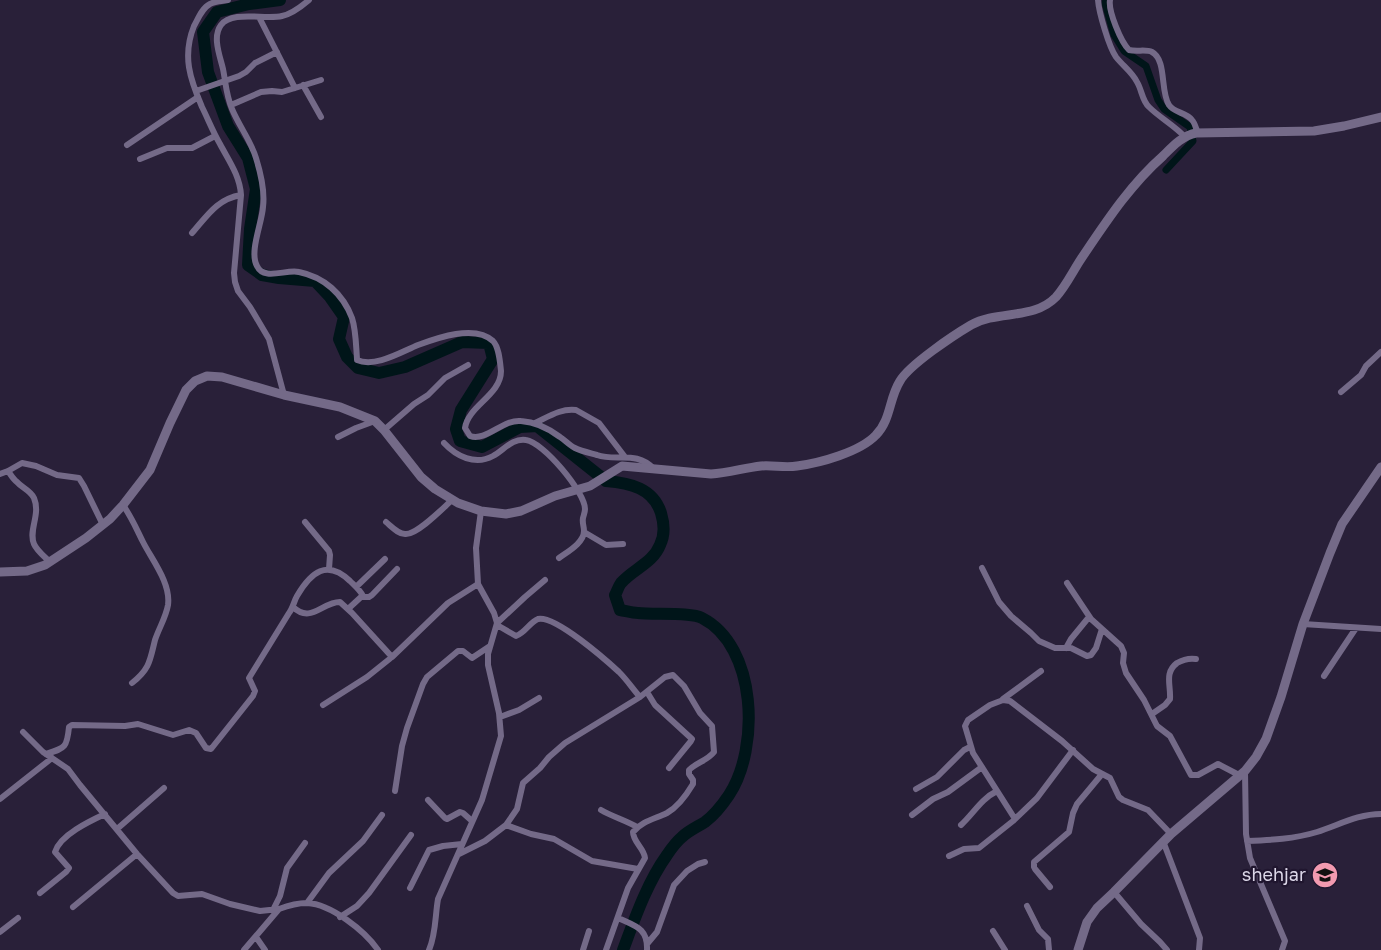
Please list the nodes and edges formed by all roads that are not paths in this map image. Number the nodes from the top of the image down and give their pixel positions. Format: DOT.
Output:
graph roads {
  1 [pos="228,0"];
  2 [pos="309,0"];
  3 [pos="1098,0"];
  4 [pos="1110,0"];
  5 [pos="209,2"];
  6 [pos="259,17"];
  7 [pos="276,52"];
  8 [pos="321,80"];
  9 [pos="221,82"];
  10 [pos="303,85"];
  11 [pos="296,88"];
  12 [pos="197,94"];
  13 [pos="231,105"];
  14 [pos="321,117"];
  15 [pos="1381,117"];
  16 [pos="1192,134"];
  17 [pos="215,135"];
  18 [pos="127,145"];
  19 [pos="140,159"];
  20 [pos="241,195"];
  21 [pos="192,233"];
  22 [pos="1381,352"];
  23 [pos="468,365"];
  24 [pos="1341,392"];
  25 [pos="284,395"];
  26 [pos="375,421"];
  27 [pos="535,423"];
  28 [pos="384,430"];
  29 [pos="338,437"];
  30 [pos="444,443"];
  31 [pos="625,457"];
  32 [pos="1381,466"];
  33 [pos="655,470"];
  34 [pos="8,471"];
  35 [pos="0,474"];
  36 [pos="578,490"];
  37 [pos="452,500"];
  38 [pos="123,505"];
  39 [pos="481,511"];
  40 [pos="305,522"];
  41 [pos="386,522"];
  42 [pos="103,525"];
  43 [pos="584,532"];
  44 [pos="623,544"];
  45 [pos="560,558"];
  46 [pos="385,559"];
  47 [pos="50,562"];
  48 [pos="982,568"];
  49 [pos="329,569"];
  50 [pos="396,569"];
  51 [pos="0,572"];
  52 [pos="545,580"];
  53 [pos="1067,583"];
  54 [pos="478,584"];
  55 [pos="356,587"];
  56 [pos="363,596"];
  57 [pos="293,607"];
  58 [pos="348,609"];
  59 [pos="1089,617"];
  60 [pos="497,624"];
  61 [pos="1303,624"];
  62 [pos="1356,628"];
  63 [pos="1102,629"];
  64 [pos="1381,629"];
  65 [pos="491,646"];
  66 [pos="1066,648"];
  67 [pos="392,657"];
  68 [pos="1196,659"];
  69 [pos="1041,671"];
  70 [pos="1324,676"];
  71 [pos="132,683"];
  72 [pos="647,692"];
  73 [pos="640,697"];
  74 [pos="539,698"];
  75 [pos="1002,700"];
  76 [pos="323,705"];
  77 [pos="1152,714"];
  78 [pos="500,717"];
  79 [pos="23,732"];
  80 [pos="970,747"];
  81 [pos="1073,750"];
  82 [pos="49,756"];
  83 [pos="982,767"];
  84 [pos="669,768"];
  85 [pos="1242,773"];
  86 [pos="1102,774"];
  87 [pos="164,788"];
  88 [pos="916,789"];
  89 [pos="395,791"];
  90 [pos="997,791"];
  91 [pos="0,799"];
  92 [pos="428,800"];
  93 [pos="602,810"];
  94 [pos="105,814"];
  95 [pos="912,814"];
  96 [pos="1381,814"];
  97 [pos="382,815"];
  98 [pos="1015,819"];
  99 [pos="472,821"];
  100 [pos="506,825"];
  101 [pos="961,825"];
  102 [pos="637,827"];
  103 [pos="117,829"];
  104 [pos="1171,834"];
  105 [pos="411,835"];
  106 [pos="1163,841"];
  107 [pos="1247,841"];
  108 [pos="305,843"];
  109 [pos="462,844"];
  110 [pos="138,854"];
  111 [pos="459,854"];
  112 [pos="949,855"];
  113 [pos="705,862"];
  114 [pos="638,869"];
  115 [pos="1050,887"];
  116 [pos="410,888"];
  117 [pos="1114,892"];
  118 [pos="40,893"];
  119 [pos="307,903"];
  120 [pos="1027,906"];
  121 [pos="73,907"];
  122 [pos="276,910"];
  123 [pos="340,917"];
  124 [pos="18,918"];
  125 [pos="618,918"];
  126 [pos="589,931"];
  127 [pos="993,931"];
  128 [pos="0,932"];
  129 [pos="256,937"];
  130 [pos="647,947"];
  131 [pos="244,950"];
  132 [pos="265,950"];
  133 [pos="378,950"];
  134 [pos="429,950"];
  135 [pos="583,950"];
  136 [pos="606,950"];
  137 [pos="1005,950"];
  138 [pos="1049,950"];
  139 [pos="1078,950"];
  140 [pos="1167,950"];
  141 [pos="1199,950"];
  142 [pos="1282,950"];
  1 -- 5 [label="street"];
  2 -- 6 [label="street"];
  3 -- 16 [label="street"];
  4 -- 16 [label="street"];
  5 -- 12 [label="street"];
  6 -- 7 [label="street"];
  6 -- 9 [label="street"];
  7 -- 9 [label="street"];
  7 -- 11 [label="street"];
  8 -- 10 [label="street"];
  9 -- 12 [label="street"];
  9 -- 13 [label="street"];
  10 -- 11 [label="street"];
  10 -- 14 [label="street"];
  11 -- 13 [label="street"];
  12 -- 17 [label="street"];
  12 -- 18 [label="street"];
  13 -- 27 [label="street"];
  15 -- 16 [label="main road"];
  16 -- 33 [label="main road"];
  17 -- 19 [label="street"];
  17 -- 20 [label="street"];
  20 -- 21 [label="street"];
  20 -- 25 [label="street"];
  22 -- 24 [label="street"];
  23 -- 28 [label="street"];
  25 -- 26 [label="main road"];
  25 -- 38 [label="main road"];
  26 -- 28 [label="main road"];
  26 -- 29 [label="street"];
  27 -- 31 [label="street"];
  27 -- 31 [label="street"];
  28 -- 37 [label="main road"];
  30 -- 36 [label="street"];
  31 -- 33 [label="street"];
  32 -- 61 [label="main road"];
  33 -- 36 [label="main road"];
  34 -- 35 [label="street"];
  34 -- 42 [label="street"];
  34 -- 47 [label="street"];
  36 -- 39 [label="main road"];
  36 -- 43 [label="street"];
  37 -- 39 [label="main road"];
  37 -- 41 [label="street"];
  38 -- 42 [label="main road"];
  38 -- 71 [label="street"];
  39 -- 54 [label="street"];
  40 -- 49 [label="street"];
  42 -- 47 [label="main road"];
  43 -- 44 [label="street"];
  43 -- 45 [label="street"];
  46 -- 55 [label="street"];
  47 -- 51 [label="main road"];
  48 -- 66 [label="street"];
  49 -- 55 [label="street"];
  49 -- 57 [label="street"];
  50 -- 56 [label="street"];
  52 -- 60 [label="street"];
  53 -- 59 [label="street"];
  54 -- 60 [label="street"];
  54 -- 67 [label="street"];
  55 -- 56 [label="street"];
  56 -- 58 [label="street"];
  57 -- 58 [label="street"];
  57 -- 82 [label="street"];
  58 -- 67 [label="street"];
  59 -- 63 [label="street"];
  59 -- 66 [label="street"];
  60 -- 65 [label="street"];
  60 -- 73 [label="street"];
  61 -- 62 [label="street"];
  61 -- 85 [label="main road"];
  62 -- 64 [label="street"];
  62 -- 70 [label="street"];
  63 -- 66 [label="street"];
  63 -- 77 [label="street"];
  65 -- 78 [label="street"];
  65 -- 89 [label="street"];
  67 -- 76 [label="street"];
  68 -- 77 [label="street"];
  69 -- 75 [label="street"];
  72 -- 73 [label="street"];
  72 -- 84 [label="street"];
  72 -- 102 [label="street"];
  73 -- 100 [label="street"];
  74 -- 78 [label="street"];
  75 -- 80 [label="street"];
  75 -- 81 [label="street"];
  77 -- 85 [label="street"];
  78 -- 99 [label="street"];
  79 -- 82 [label="street"];
  80 -- 83 [label="street"];
  80 -- 88 [label="street"];
  81 -- 86 [label="street"];
  81 -- 98 [label="street"];
  82 -- 91 [label="street"];
  82 -- 94 [label="street"];
  83 -- 90 [label="street"];
  83 -- 95 [label="street"];
  85 -- 104 [label="main road"];
  85 -- 107 [label="street"];
  86 -- 104 [label="street"];
  86 -- 115 [label="street"];
  87 -- 103 [label="street"];
  90 -- 98 [label="street"];
  90 -- 101 [label="street"];
  92 -- 99 [label="street"];
  93 -- 102 [label="street"];
  94 -- 103 [label="street"];
  94 -- 118 [label="street"];
  96 -- 107 [label="street"];
  97 -- 119 [label="street"];
  98 -- 112 [label="street"];
  99 -- 109 [label="street"];
  100 -- 111 [label="street"];
  100 -- 114 [label="street"];
  102 -- 114 [label="street"];
  103 -- 110 [label="street"];
  104 -- 106 [label="main road"];
  105 -- 123 [label="street"];
  106 -- 117 [label="main road"];
  106 -- 141 [label="street"];
  107 -- 142 [label="street"];
  108 -- 122 [label="street"];
  109 -- 111 [label="street"];
  109 -- 116 [label="street"];
  110 -- 121 [label="street"];
  110 -- 122 [label="street"];
  111 -- 134 [label="street"];
  113 -- 130 [label="street"];
  114 -- 125 [label="street"];
  117 -- 139 [label="main road"];
  117 -- 140 [label="street"];
  119 -- 122 [label="street"];
  119 -- 123 [label="street"];
  120 -- 138 [label="street"];
  122 -- 129 [label="street"];
  123 -- 133 [label="street"];
  124 -- 128 [label="street"];
  125 -- 130 [label="street"];
  125 -- 136 [label="street"];
  126 -- 135 [label="street"];
  127 -- 137 [label="street"];
  129 -- 131 [label="street"];
  129 -- 132 [label="street"];
}
